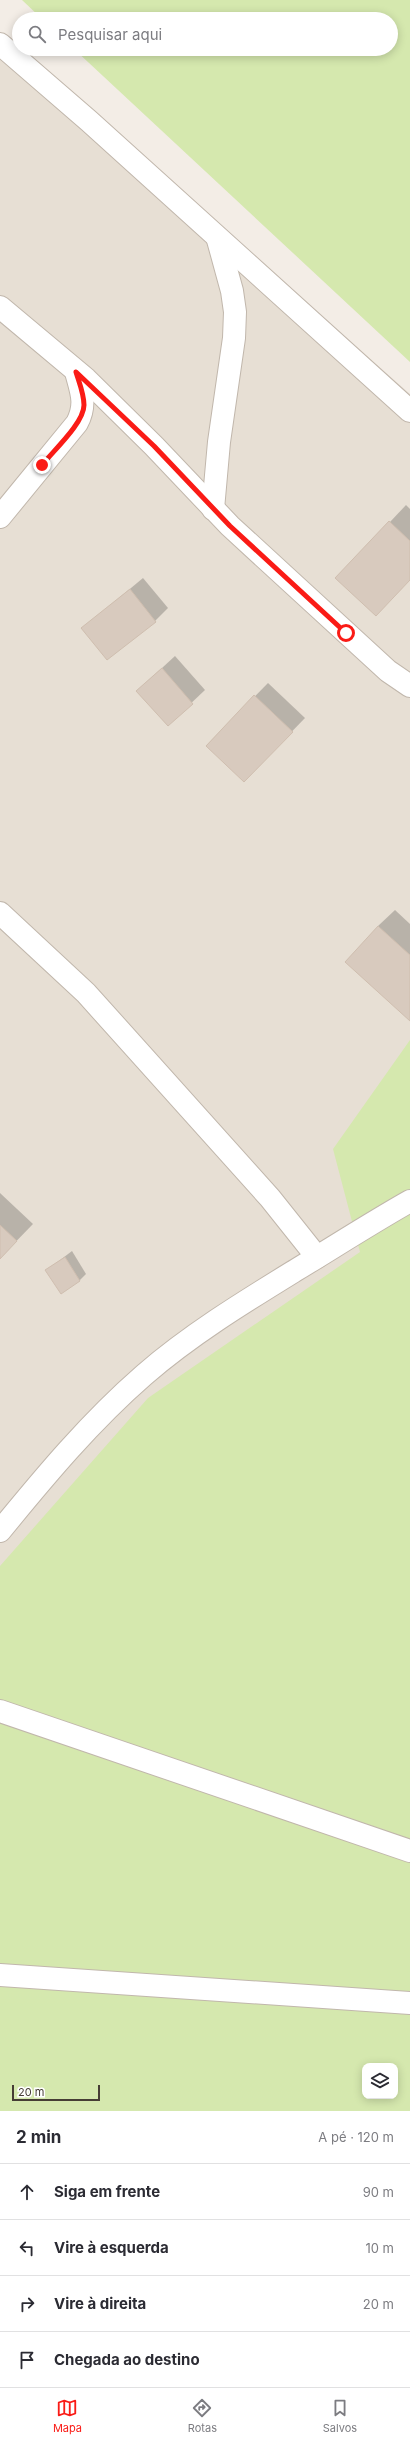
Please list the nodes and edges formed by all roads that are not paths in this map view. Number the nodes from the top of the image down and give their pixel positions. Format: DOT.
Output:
graph roads {
  1 [pos="0,44"];
  2 [pos="12,54"];
  3 [pos="14,56"];
  4 [pos="217,239"];
  5 [pos="0,307"];
  6 [pos="76,372"];
  7 [pos="410,411"];
  8 [pos="214,509"];
  9 [pos="0,517"];
  10 [pos="410,686"];
  11 [pos="0,913"];
  12 [pos="410,1201"];
  13 [pos="317,1257"];
  14 [pos="0,1531"];
  15 [pos="0,1711"];
  16 [pos="410,1851"];
  17 [pos="0,1975"];
  18 [pos="410,2003"];
  1 -- 2 [label="street"];
  3 -- 4 [label="street"];
  4 -- 7 [label="street"];
  4 -- 8 [label="street"];
  5 -- 6 [label="street"];
  6 -- 8 [label="street"];
  6 -- 9 [label="street"];
  8 -- 10 [label="street"];
  11 -- 13 [label="street"];
  12 -- 13 [label="street"];
  13 -- 14 [label="street"];
  15 -- 16 [label="street"];
  17 -- 18 [label="street"];
}
